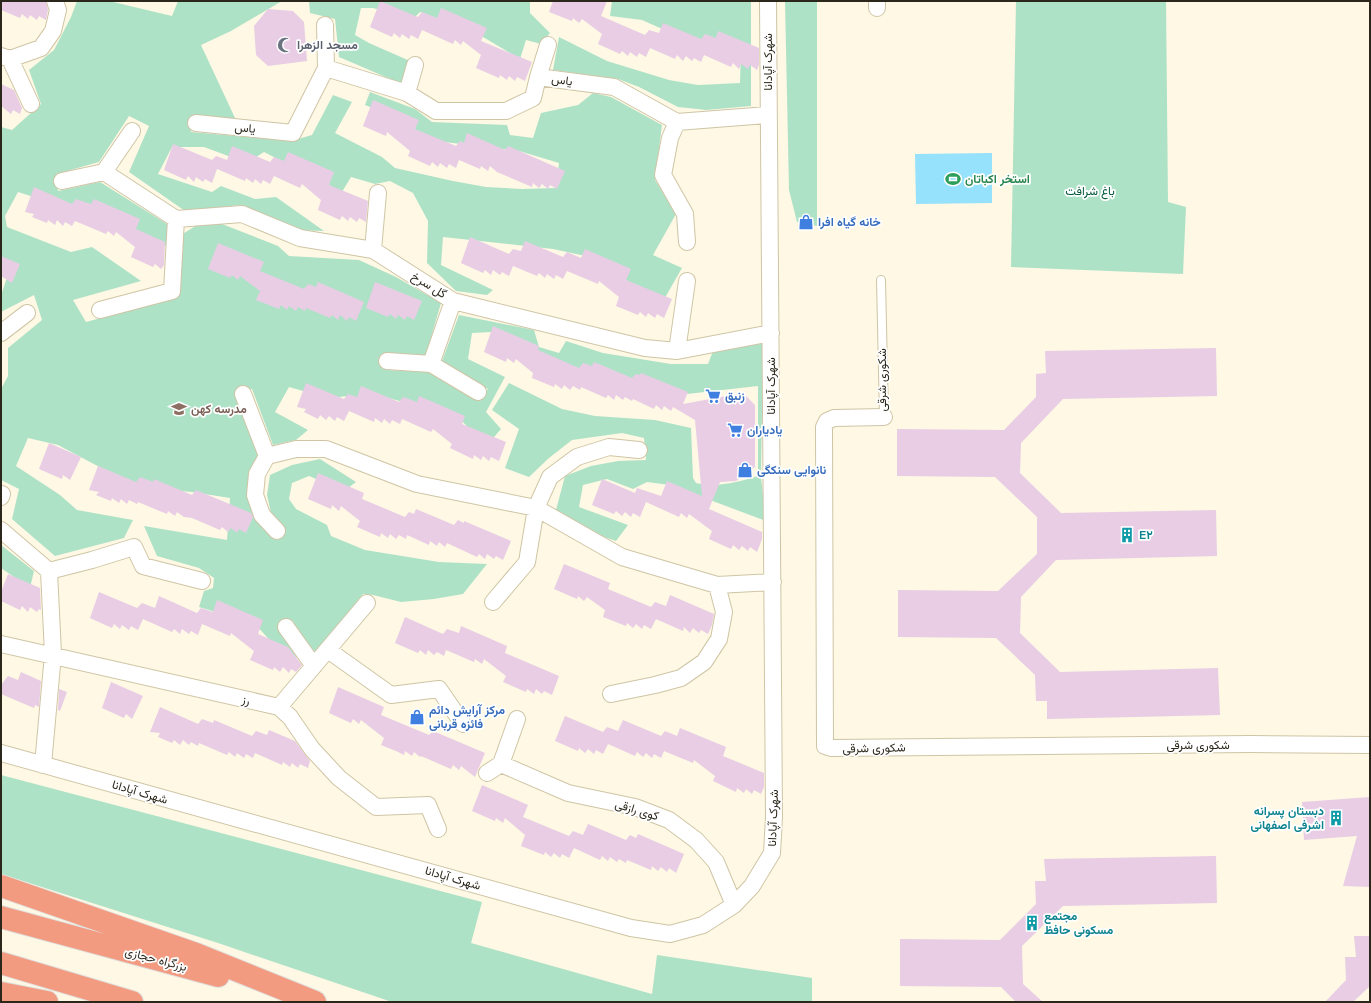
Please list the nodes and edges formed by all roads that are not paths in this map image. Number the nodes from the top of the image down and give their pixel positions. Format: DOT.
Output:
graph roads {
  1 [pos="55,1"];
  2 [pos="768,1"];
  3 [pos="325,25"];
  4 [pos="548,45"];
  5 [pos="5,57"];
  6 [pos="415,65"];
  7 [pos="326,68"];
  8 [pos="538,77"];
  9 [pos="407,94"];
  10 [pos="31,104"];
  11 [pos="768,116"];
  12 [pos="677,122"];
  13 [pos="196,124"];
  14 [pos="132,131"];
  15 [pos="104,172"];
  16 [pos="62,181"];
  17 [pos="378,193"];
  18 [pos="176,219"];
  19 [pos="687,242"];
  20 [pos="373,250"];
  21 [pos="881,280"];
  22 [pos="687,281"];
  23 [pos="453,301"];
  24 [pos="100,310"];
  25 [pos="27,313"];
  26 [pos="1,333"];
  27 [pos="771,333"];
  28 [pos="677,351"];
  29 [pos="387,362"];
  30 [pos="431,364"];
  31 [pos="478,392"];
  32 [pos="243,394"];
  33 [pos="884,417"];
  34 [pos="639,450"];
  35 [pos="267,456"];
  36 [pos="536,508"];
  37 [pos="1,530"];
  38 [pos="277,531"];
  39 [pos="49,571"];
  40 [pos="202,581"];
  41 [pos="773,582"];
  42 [pos="717,585"];
  43 [pos="493,602"];
  44 [pos="367,603"];
  45 [pos="286,627"];
  46 [pos="1,644"];
  47 [pos="328,650"];
  48 [pos="52,656"];
  49 [pos="314,666"];
  50 [pos="610,694"];
  51 [pos="279,707"];
  52 [pos="518,720"];
  53 [pos="463,724"];
  54 [pos="1370,745"];
  55 [pos="1,753"];
  56 [pos="501,764"];
  57 [pos="43,765"];
  58 [pos="487,773"];
  59 [pos="438,829"];
  60 [pos="1,886"];
  61 [pos="734,906"];
  62 [pos="1,916"];
  63 [pos="1,963"];
  64 [pos="1,993"];
  65 [pos="47,1002"];
  66 [pos="132,1002"];
  67 [pos="312,1002"];
  68 [pos="315,1002"];
  1 -- 5 [label="street"];
  2 -- 11 [label="street, شهرک آپادانا"];
  3 -- 7 [label="street, یاس"];
  4 -- 8 [label="street"];
  5 -- 10 [label="street"];
  6 -- 9 [label="street"];
  7 -- 9 [label="street, یاس"];
  7 -- 13 [label="street, یاس"];
  8 -- 9 [label="street, یاس"];
  8 -- 12 [label="street, یاس"];
  11 -- 12 [label="street"];
  11 -- 27 [label="street, شهرک آپادانا"];
  12 -- 19 [label="street"];
  14 -- 15 [label="street"];
  15 -- 16 [label="street"];
  15 -- 18 [label="street"];
  17 -- 20 [label="street"];
  18 -- 20 [label="street, گل سرخ"];
  18 -- 24 [label="street"];
  20 -- 23 [label="street, گل سرخ"];
  21 -- 33 [label="lane, شکوری شرقی"];
  22 -- 28 [label="street"];
  23 -- 28 [label="street, گل سرخ"];
  23 -- 30 [label="street"];
  25 -- 26 [label="street"];
  27 -- 28 [label="street, گل سرخ"];
  27 -- 41 [label="street, شهرک آپادانا"];
  29 -- 30 [label="street"];
  30 -- 31 [label="street"];
  32 -- 35 [label="street"];
  33 -- 54 [label="street, شکوری شرقی"];
  34 -- 36 [label="street"];
  35 -- 36 [label="street"];
  35 -- 38 [label="street"];
  36 -- 42 [label="street"];
  36 -- 43 [label="street"];
  37 -- 39 [label="street"];
  39 -- 40 [label="street"];
  39 -- 48 [label="street"];
  41 -- 42 [label="street"];
  41 -- 61 [label="street, شهرک آپادانا"];
  42 -- 50 [label="street"];
  44 -- 47 [label="street"];
  45 -- 49 [label="street"];
  46 -- 48 [label="street, رز"];
  47 -- 49 [label="street"];
  47 -- 53 [label="street"];
  48 -- 51 [label="street, رز"];
  48 -- 57 [label="street"];
  49 -- 51 [label="street"];
  51 -- 59 [label="street"];
  52 -- 56 [label="street"];
  55 -- 57 [label="street, شهرک آپادانا"];
  56 -- 58 [label="street"];
  56 -- 61 [label="street, کوی رازقی"];
  57 -- 61 [label="street, شهرک آپادانا"];
  60 -- 68 [label="highway"];
  62 -- 67 [label="highway, بزرگراه حجازی"];
  63 -- 66 [label="highway"];
  64 -- 65 [label="highway"];
}
